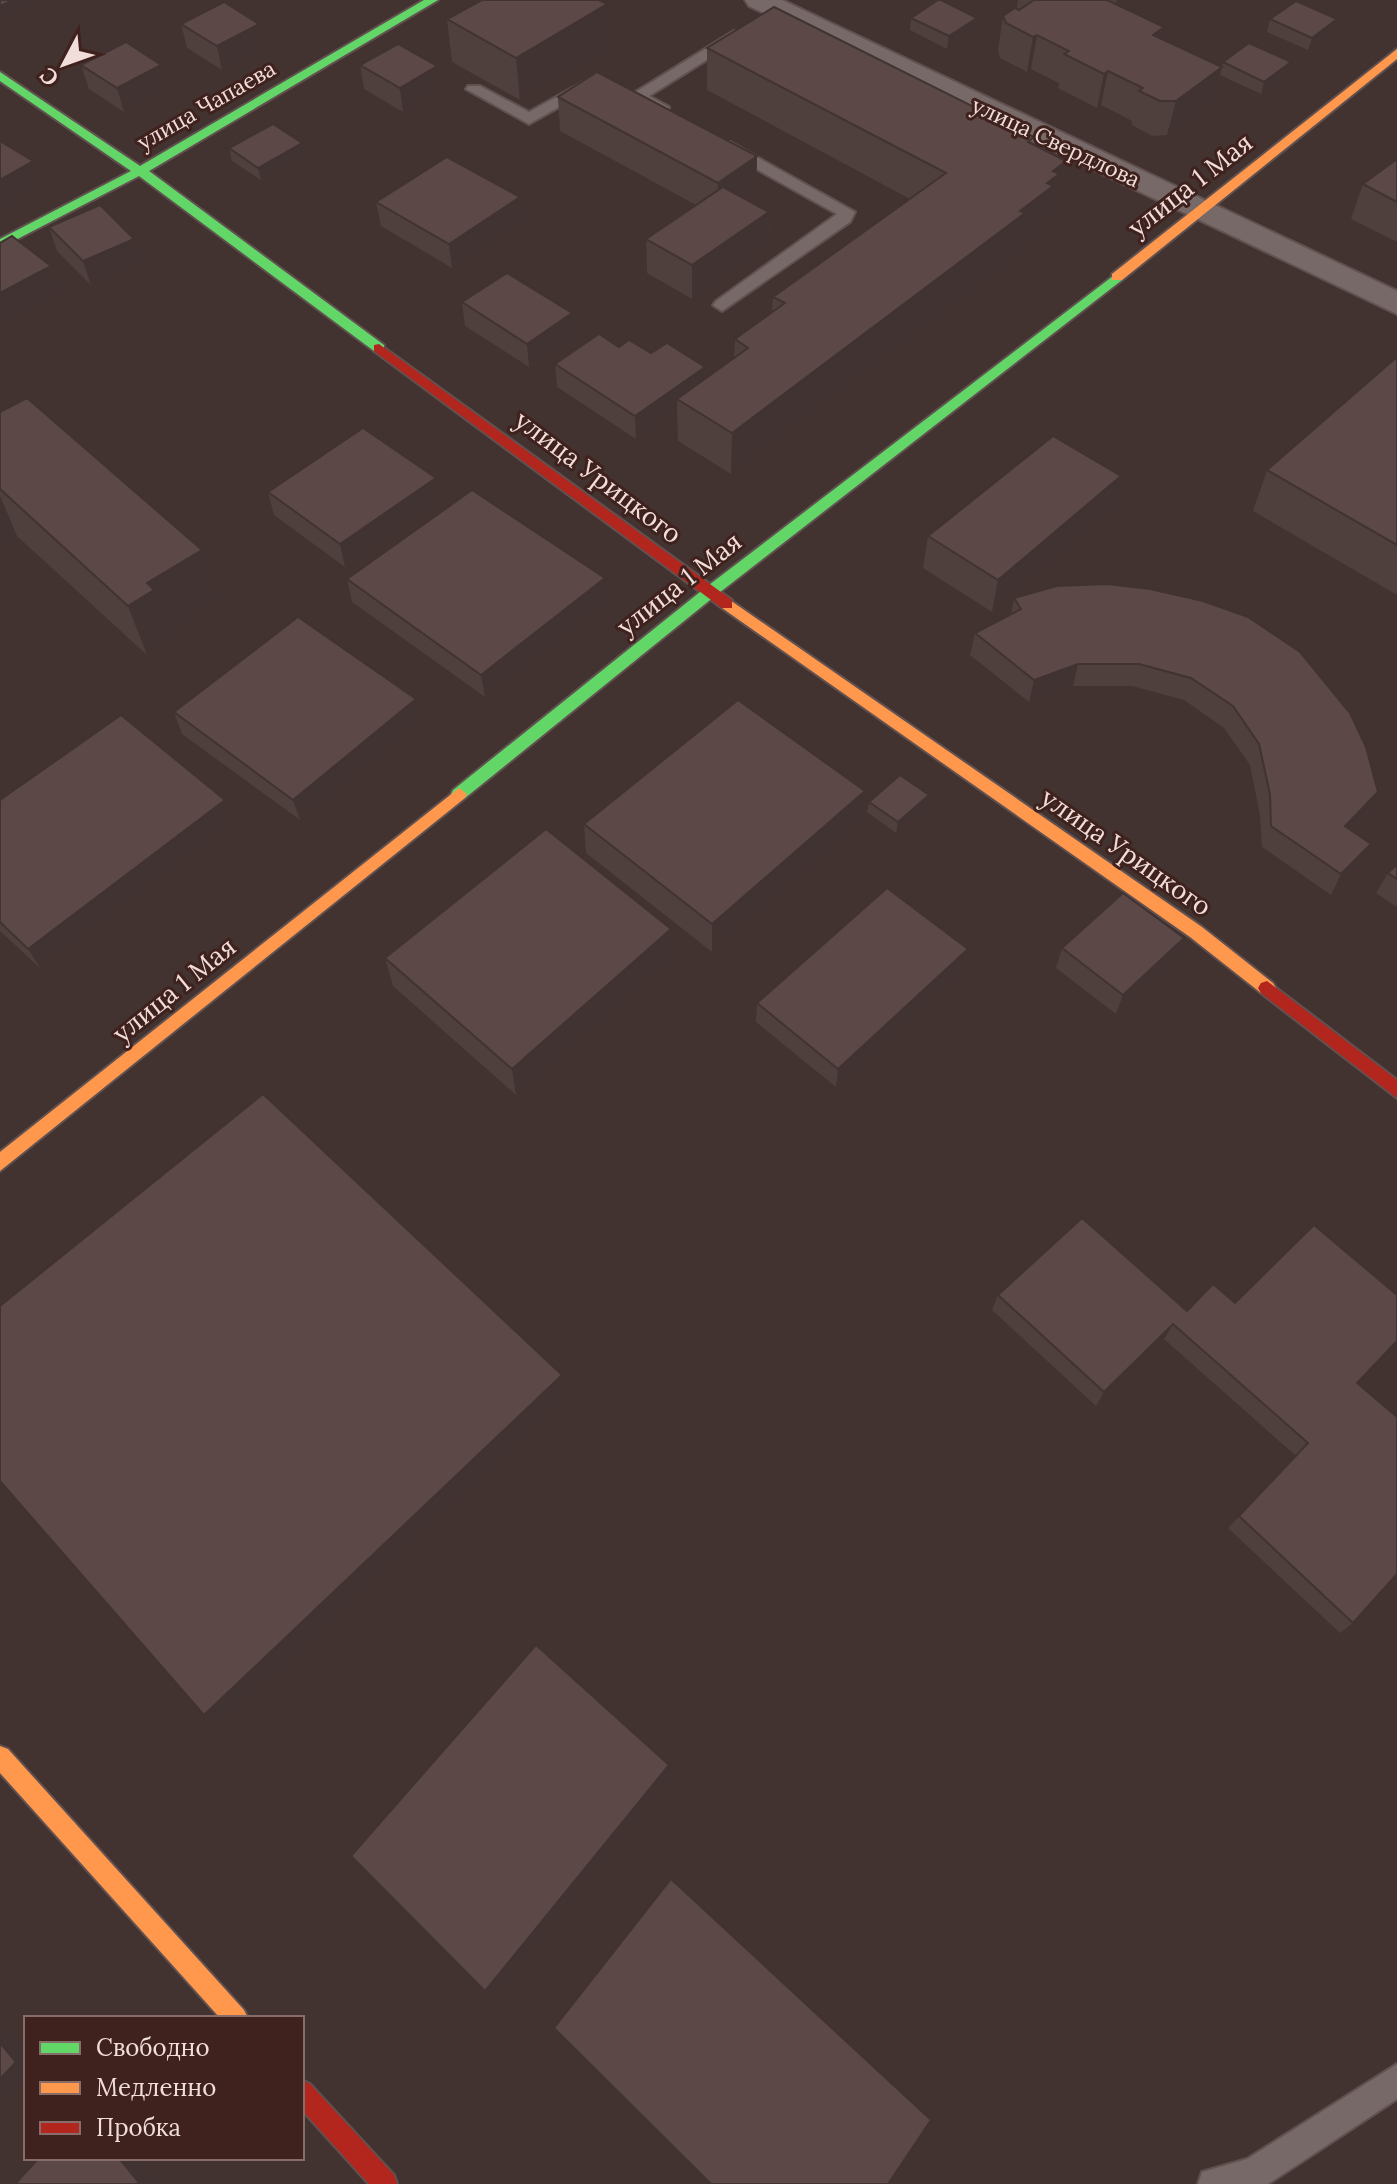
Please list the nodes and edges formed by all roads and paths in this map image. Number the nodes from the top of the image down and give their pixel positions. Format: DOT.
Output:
graph roads {
  1 [pos="432,0"];
  2 [pos="763,13"];
  3 [pos="1397,53"];
  4 [pos="0,76"];
  5 [pos="474,89"];
  6 [pos="637,96"];
  7 [pos="678,119"];
  8 [pos="719,141"];
  9 [pos="140,171"];
  10 [pos="1203,210"];
  11 [pos="0,244"];
  12 [pos="1397,304"];
  13 [pos="722,305"];
  14 [pos="710,592"];
  15 [pos="1397,1090"];
  16 [pos="0,1163"];
  17 [pos="0,1757"];
  18 [pos="234,2016"];
  19 [pos="1397,2080"];
  20 [pos="304,2094"];
  21 [pos="385,2184"];
  22 [pos="1214,2184"];
  1 -- 9 [label="main road, улица Чапаева"];
  2 -- 6 [label="lane"];
  2 -- 10 [label="street, улица Свердлова"];
  3 -- 10 [label="main road, улица 1 Мая"];
  4 -- 9 [label="main road, улица Урицкого"];
  5 -- 6 [label="lane"];
  6 -- 7 [label="lane"];
  8 -- 13 [label="lane"];
  9 -- 11 [label="main road, улица Чапаева"];
  9 -- 14 [label="main road, улица Урицкого"];
  10 -- 12 [label="street, улица Свердлова"];
  10 -- 14 [label="main road, улица 1 Мая"];
  14 -- 15 [label="main road, улица Урицкого"];
  14 -- 16 [label="main road, улица 1 Мая"];
  17 -- 18 [label="main road"];
  19 -- 22 [label="lane"];
  20 -- 21 [label="main road"];
}
